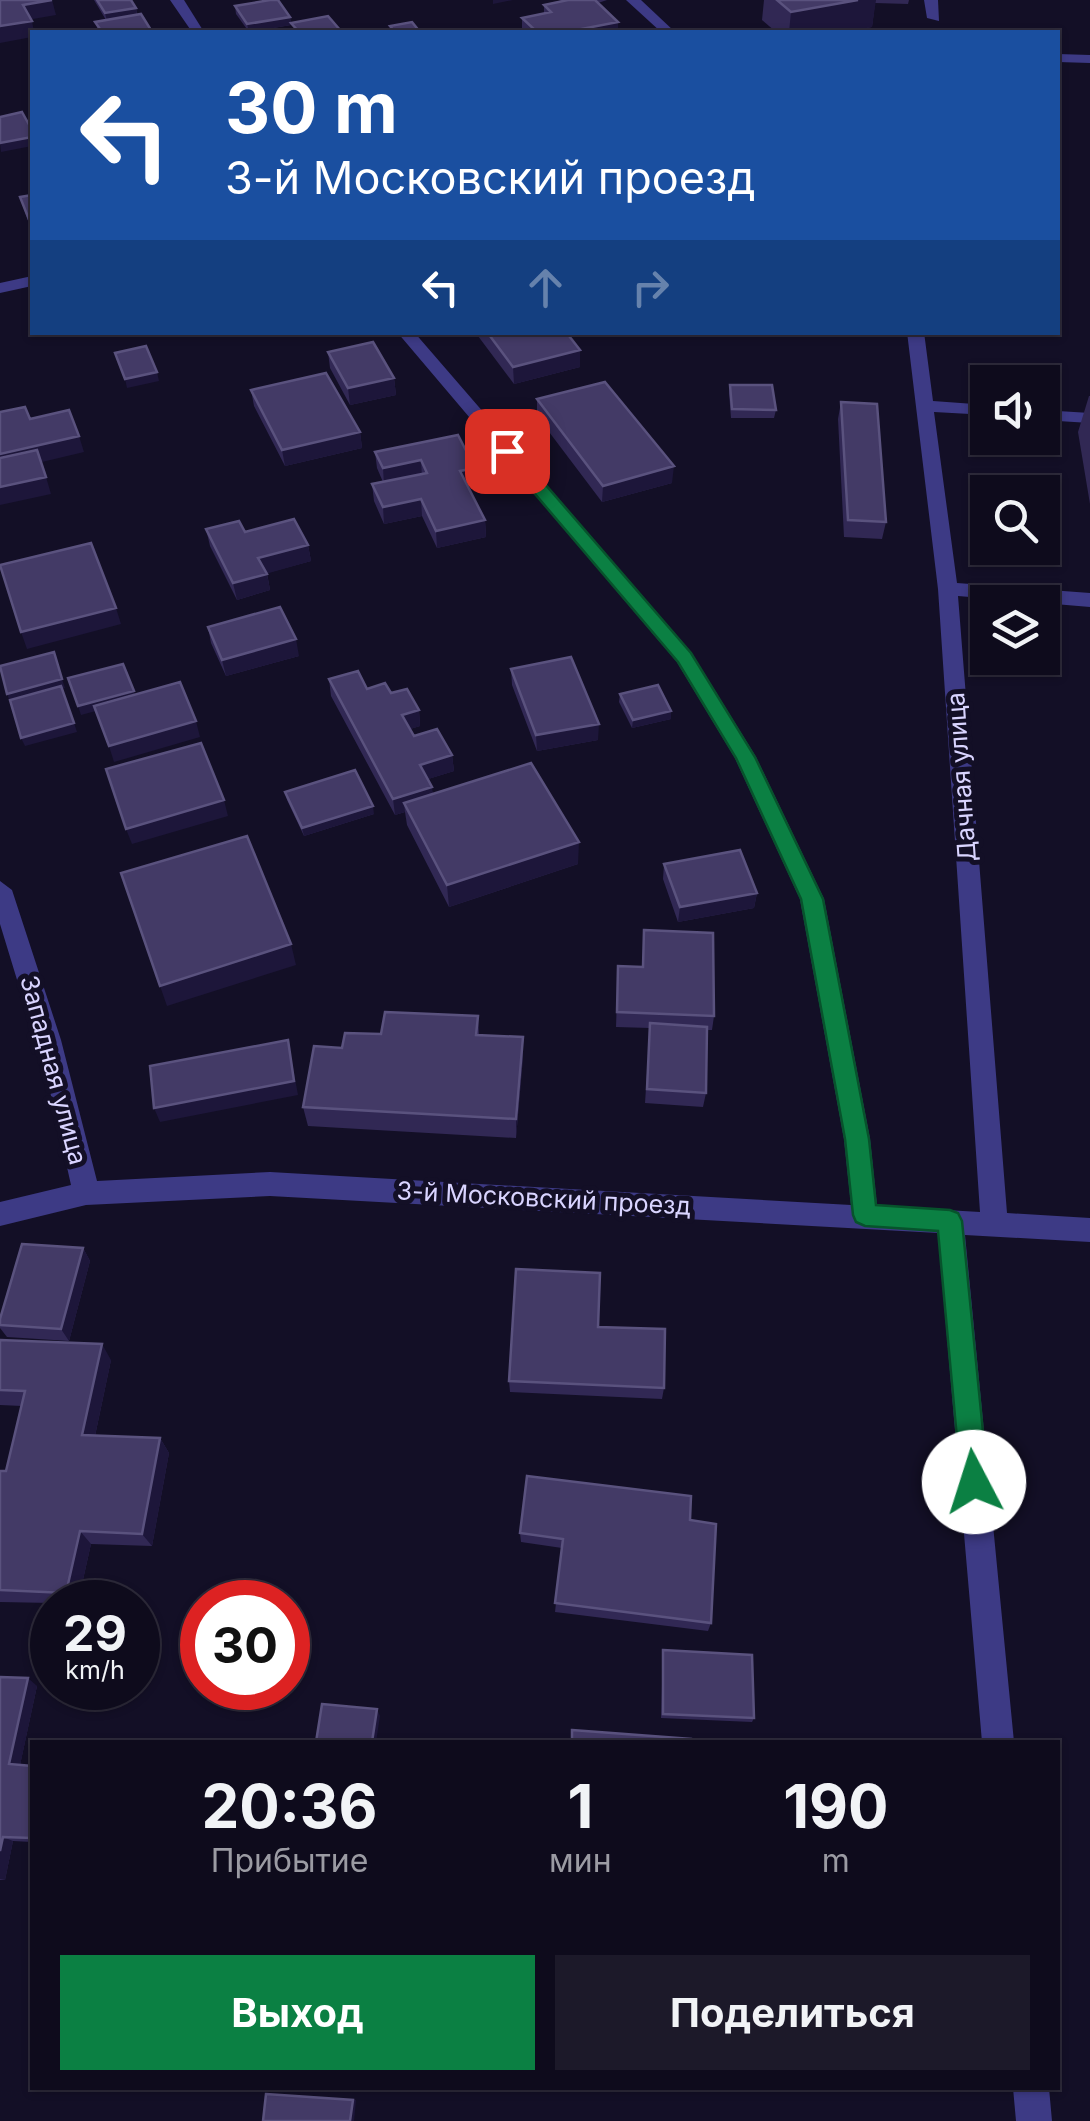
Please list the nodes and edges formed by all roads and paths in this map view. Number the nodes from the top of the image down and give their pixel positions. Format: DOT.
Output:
graph roads {
  1 [pos="177,0"];
  2 [pos="633,0"];
  3 [pos="931,0"];
  4 [pos="934,18"];
  5 [pos="197,30"];
  6 [pos="666,30"];
  7 [pos="1060,58"];
  8 [pos="1090,59"];
  9 [pos="30,281"];
  10 [pos="0,288"];
  11 [pos="408,335"];
  12 [pos="915,335"];
  13 [pos="925,406"];
  14 [pos="970,409"];
  15 [pos="1060,416"];
  16 [pos="1090,418"];
  17 [pos="948,589"];
  18 [pos="1090,600"];
  19 [pos="0,890"];
  20 [pos="86,1194"];
  21 [pos="0,1214"];
  22 [pos="865,1215"];
  23 [pos="950,1221"];
  24 [pos="994,1224"];
  25 [pos="1090,1230"];
  26 [pos="998,1740"];
  27 [pos="1030,2090"];
  28 [pos="1034,2121"];
  1 -- 5 [label="street"];
  2 -- 6 [label="street"];
  3 -- 4 [label="street"];
  7 -- 8 [label="street"];
  9 -- 10 [label="street"];
  11 -- 22 [label="street"];
  12 -- 13 [label="street, Дачная улица"];
  13 -- 14 [label="street"];
  13 -- 17 [label="street, Дачная улица"];
  15 -- 16 [label="street"];
  17 -- 18 [label="street"];
  17 -- 24 [label="street, Дачная улица"];
  19 -- 20 [label="street, Западная улица"];
  20 -- 21 [label="street, 3-й Московский проезд"];
  20 -- 22 [label="street, 3-й Московский проезд"];
  22 -- 23 [label="street, 3-й Московский проезд"];
  23 -- 24 [label="street, 3-й Московский проезд"];
  23 -- 26 [label="street"];
  24 -- 25 [label="street, 3-й Московский проезд"];
  27 -- 28 [label="street"];
}
